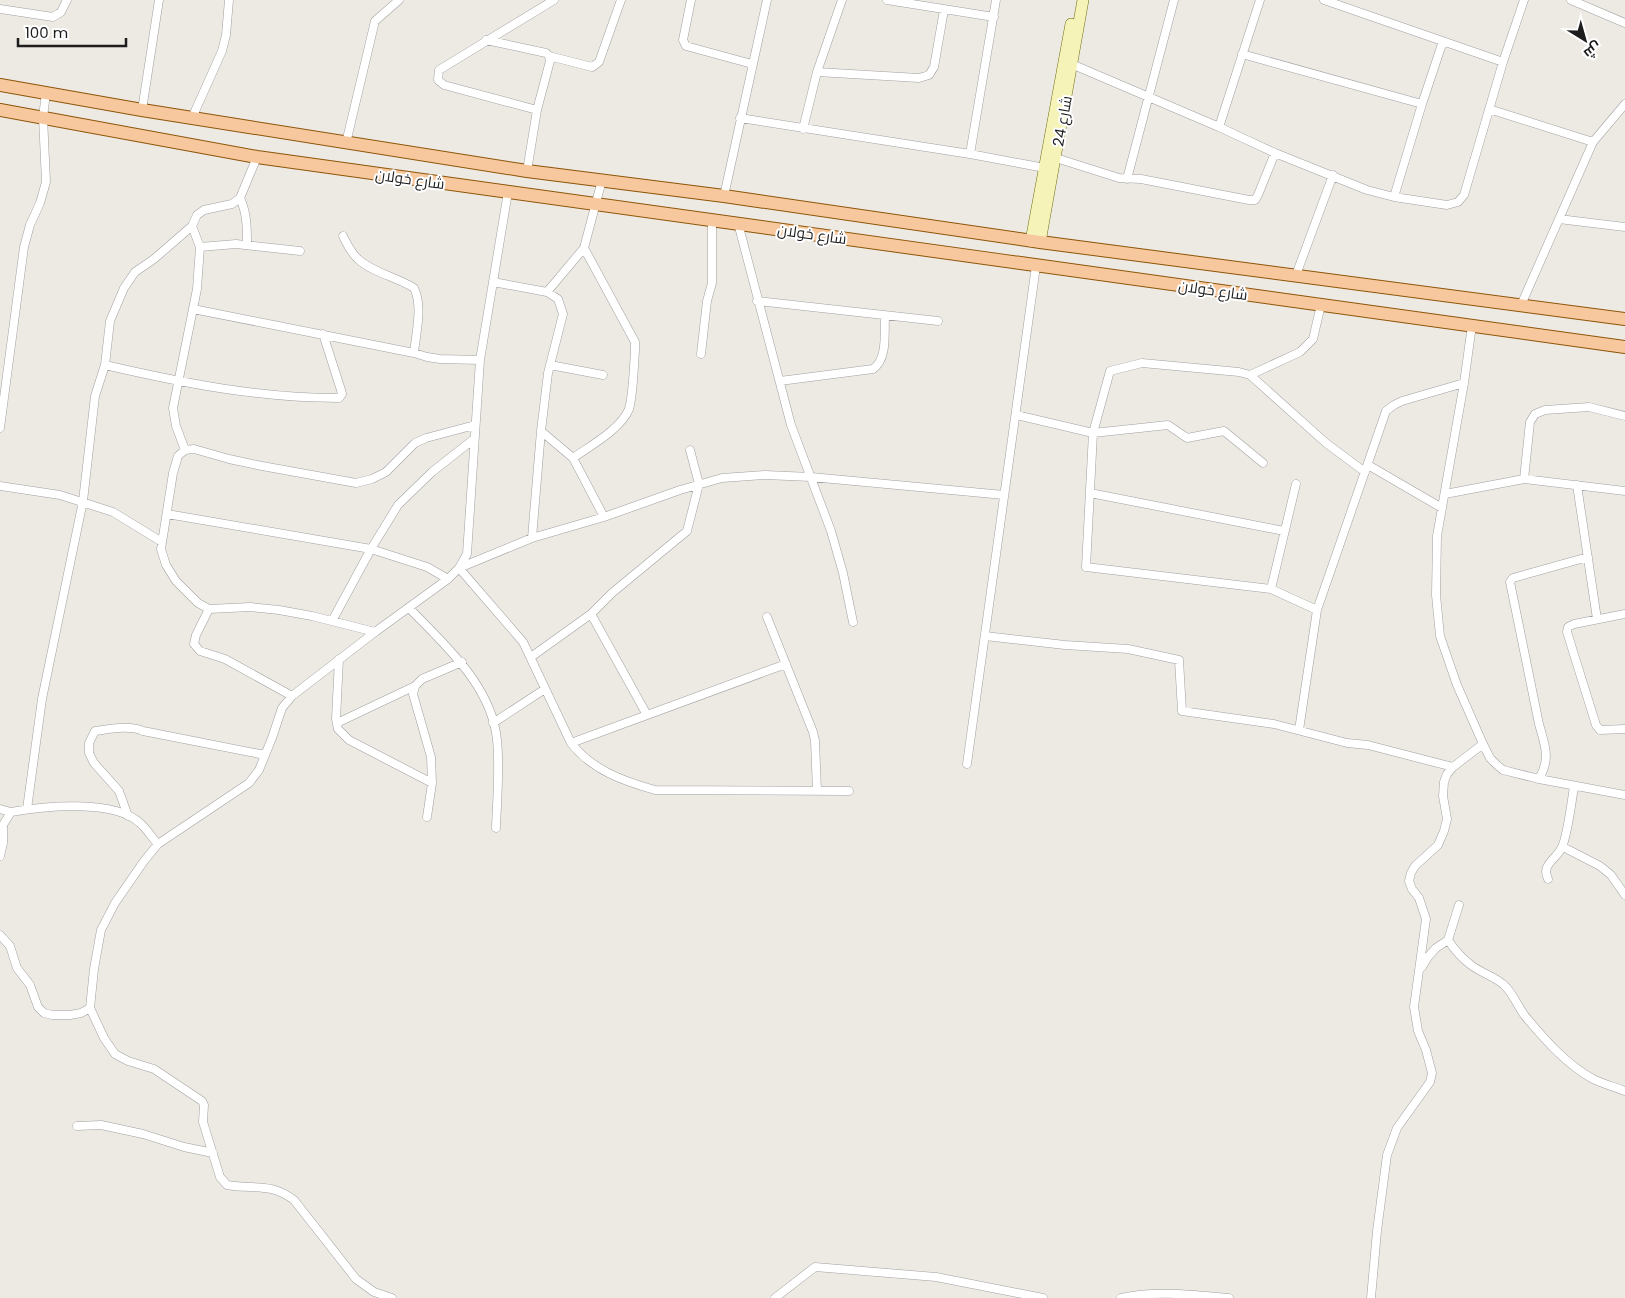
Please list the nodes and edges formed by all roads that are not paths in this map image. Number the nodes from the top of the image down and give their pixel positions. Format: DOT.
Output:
graph roads {
  1 [pos="67,0"];
  2 [pos="158,0"];
  3 [pos="229,0"];
  4 [pos="399,0"];
  5 [pos="554,0"];
  6 [pos="621,0"];
  7 [pos="691,0"];
  8 [pos="767,0"];
  9 [pos="842,0"];
  10 [pos="887,0"];
  11 [pos="996,0"];
  12 [pos="1075,0"];
  13 [pos="1083,0"];
  14 [pos="1174,0"];
  15 [pos="1260,0"];
  16 [pos="1324,0"];
  17 [pos="1524,0"];
  18 [pos="1571,0"];
  19 [pos="542,3"];
  20 [pos="0,9"];
  21 [pos="944,10"];
  22 [pos="994,17"];
  23 [pos="1625,23"];
  24 [pos="486,40"];
  25 [pos="1443,41"];
  26 [pos="1242,54"];
  27 [pos="549,56"];
  28 [pos="1503,62"];
  29 [pos="1068,63"];
  30 [pos="752,64"];
  31 [pos="817,72"];
  32 [pos="0,85"];
  33 [pos="46,92"];
  34 [pos="1148,98"];
  35 [pos="1422,104"];
  36 [pos="1625,104"];
  37 [pos="1489,109"];
  38 [pos="0,110"];
  39 [pos="142,110"];
  40 [pos="537,110"];
  41 [pos="43,117"];
  42 [pos="192,118"];
  43 [pos="740,118"];
  44 [pos="1219,127"];
  45 [pos="803,129"];
  46 [pos="1593,142"];
  47 [pos="346,143"];
  48 [pos="1275,153"];
  49 [pos="970,154"];
  50 [pos="257,157"];
  51 [pos="1056,158"];
  52 [pos="1045,168"];
  53 [pos="527,171"];
  54 [pos="1333,175"];
  55 [pos="1128,179"];
  56 [pos="602,180"];
  57 [pos="508,192"];
  58 [pos="724,196"];
  59 [pos="1394,197"];
  60 [pos="240,198"];
  61 [pos="596,205"];
  62 [pos="712,219"];
  63 [pos="1559,219"];
  64 [pos="738,223"];
  65 [pos="192,226"];
  66 [pos="1625,227"];
  67 [pos="343,236"];
  68 [pos="1036,241"];
  69 [pos="246,245"];
  70 [pos="200,247"];
  71 [pos="584,248"];
  72 [pos="300,251"];
  73 [pos="1036,266"];
  74 [pos="1296,275"];
  75 [pos="493,282"];
  76 [pos="547,292"];
  77 [pos="757,301"];
  78 [pos="1321,305"];
  79 [pos="1521,305"];
  80 [pos="193,309"];
  81 [pos="885,316"];
  82 [pos="1625,319"];
  83 [pos="938,321"];
  84 [pos="1472,325"];
  85 [pos="323,334"];
  86 [pos="1625,347"];
  87 [pos="414,353"];
  88 [pos="701,354"];
  89 [pos="480,360"];
  90 [pos="105,365"];
  91 [pos="550,365"];
  92 [pos="603,375"];
  93 [pos="1250,375"];
  94 [pos="780,381"];
  95 [pos="178,382"];
  96 [pos="1464,382"];
  97 [pos="1016,415"];
  98 [pos="1625,416"];
  99 [pos="475,425"];
  100 [pos="0,428"];
  101 [pos="541,431"];
  102 [pos="1093,433"];
  103 [pos="474,439"];
  104 [pos="185,450"];
  105 [pos="690,450"];
  106 [pos="573,458"];
  107 [pos="1263,463"];
  108 [pos="1367,468"];
  109 [pos="811,477"];
  110 [pos="1524,479"];
  111 [pos="700,484"];
  112 [pos="1296,484"];
  113 [pos="1577,485"];
  114 [pos="0,486"];
  115 [pos="1625,491"];
  116 [pos="1090,493"];
  117 [pos="1444,494"];
  118 [pos="1004,495"];
  119 [pos="83,501"];
  120 [pos="1442,508"];
  121 [pos="167,514"];
  122 [pos="604,517"];
  123 [pos="1284,531"];
  124 [pos="532,538"];
  125 [pos="162,542"];
  126 [pos="371,549"];
  127 [pos="1588,557"];
  128 [pos="459,568"];
  129 [pos="448,579"];
  130 [pos="1271,589"];
  131 [pos="409,608"];
  132 [pos="209,609"];
  133 [pos="1317,610"];
  134 [pos="591,614"];
  135 [pos="1625,614"];
  136 [pos="767,617"];
  137 [pos="1597,619"];
  138 [pos="332,621"];
  139 [pos="853,622"];
  140 [pos="375,632"];
  141 [pos="985,636"];
  142 [pos="531,658"];
  143 [pos="339,659"];
  144 [pos="462,662"];
  145 [pos="786,664"];
  146 [pos="415,686"];
  147 [pos="545,689"];
  148 [pos="292,696"];
  149 [pos="647,715"];
  150 [pos="493,722"];
  151 [pos="337,723"];
  152 [pos="1625,729"];
  153 [pos="1299,730"];
  154 [pos="571,743"];
  155 [pos="1483,744"];
  156 [pos="265,755"];
  157 [pos="967,764"];
  158 [pos="1453,767"];
  159 [pos="1539,779"];
  160 [pos="432,784"];
  161 [pos="1574,786"];
  162 [pos="816,791"];
  163 [pos="849,791"];
  164 [pos="1625,795"];
  165 [pos="0,809"];
  166 [pos="27,809"];
  167 [pos="11,812"];
  168 [pos="128,816"];
  169 [pos="427,817"];
  170 [pos="496,828"];
  171 [pos="158,844"];
  172 [pos="1563,847"];
  173 [pos="0,856"];
  174 [pos="1548,879"];
  175 [pos="1625,895"];
  176 [pos="1459,905"];
  177 [pos="0,935"];
  178 [pos="1448,940"];
  179 [pos="1420,971"];
  180 [pos="90,1008"];
  181 [pos="1625,1092"];
  182 [pos="77,1126"];
  183 [pos="213,1153"];
  184 [pos="392,1298"];
  185 [pos="775,1298"];
  186 [pos="1043,1298"];
  187 [pos="1121,1298"];
  188 [pos="1229,1298"];
  189 [pos="1371,1298"];
  1 -- 20 [label="street"];
  2 -- 39 [label="street"];
  3 -- 42 [label="street"];
  4 -- 47 [label="street"];
  5 -- 19 [label="street"];
  6 -- 27 [label="street"];
  7 -- 30 [label="street"];
  8 -- 30 [label="street"];
  9 -- 31 [label="street"];
  10 -- 21 [label="street"];
  11 -- 22 [label="street"];
  12 -- 29 [label="street, شارع 24"];
  13 -- 29 [label="street, شارع 24"];
  14 -- 34 [label="street"];
  15 -- 26 [label="street"];
  16 -- 25 [label="street"];
  17 -- 28 [label="street"];
  18 -- 23 [label="street"];
  19 -- 24 [label="street"];
  21 -- 22 [label="street"];
  21 -- 31 [label="street"];
  22 -- 49 [label="street"];
  24 -- 27 [label="street"];
  24 -- 40 [label="street"];
  25 -- 28 [label="street"];
  25 -- 35 [label="street"];
  26 -- 35 [label="street"];
  26 -- 44 [label="street"];
  27 -- 40 [label="street"];
  28 -- 37 [label="street"];
  29 -- 34 [label="street"];
  29 -- 51 [label="street, شارع 24"];
  29 -- 52 [label="street, شارع 24"];
  30 -- 43 [label="street"];
  31 -- 45 [label="street"];
  32 -- 33 [label="main road, شارع خولان"];
  33 -- 39 [label="main road, شارع خولان"];
  33 -- 41 [label="street"];
  34 -- 44 [label="street"];
  34 -- 55 [label="street"];
  35 -- 59 [label="street"];
  36 -- 46 [label="street"];
  37 -- 46 [label="street"];
  37 -- 59 [label="street"];
  38 -- 41 [label="main road, شارع خولان"];
  39 -- 42 [label="main road, شارع خولان"];
  40 -- 53 [label="street"];
  41 -- 50 [label="main road, شارع خولان"];
  41 -- 100 [label="street"];
  42 -- 47 [label="main road, شارع خولان"];
  43 -- 45 [label="street"];
  43 -- 58 [label="street"];
  44 -- 48 [label="street"];
  45 -- 49 [label="street"];
  46 -- 63 [label="street"];
  47 -- 53 [label="main road, شارع خولان"];
  48 -- 54 [label="street"];
  48 -- 55 [label="street"];
  49 -- 52 [label="street"];
  50 -- 57 [label="main road, شارع خولان"];
  50 -- 60 [label="street"];
  51 -- 55 [label="street"];
  51 -- 68 [label="street, شارع 24"];
  52 -- 68 [label="street, شارع 24"];
  53 -- 56 [label="main road, شارع خولان"];
  54 -- 59 [label="street"];
  54 -- 74 [label="street"];
  56 -- 58 [label="main road, شارع خولان"];
  56 -- 61 [label="street"];
  57 -- 61 [label="main road, شارع خولان"];
  57 -- 75 [label="street"];
  58 -- 68 [label="main road, شارع خولان"];
  60 -- 65 [label="street"];
  60 -- 69 [label="street"];
  61 -- 62 [label="main road, شارع خولان"];
  61 -- 71 [label="street"];
  62 -- 64 [label="main road, شارع خولان"];
  62 -- 88 [label="street"];
  63 -- 66 [label="street"];
  63 -- 79 [label="street"];
  64 -- 73 [label="main road, شارع خولان"];
  64 -- 77 [label="street"];
  65 -- 70 [label="street"];
  65 -- 90 [label="street"];
  67 -- 87 [label="street"];
  68 -- 74 [label="main road, شارع خولان"];
  69 -- 70 [label="street"];
  69 -- 72 [label="street"];
  70 -- 80 [label="street"];
  71 -- 76 [label="street"];
  71 -- 106 [label="street"];
  73 -- 78 [label="main road, شارع خولان"];
  73 -- 97 [label="street"];
  74 -- 79 [label="main road, شارع خولان"];
  75 -- 76 [label="street"];
  75 -- 89 [label="street"];
  76 -- 91 [label="street"];
  77 -- 81 [label="street"];
  77 -- 94 [label="street"];
  78 -- 84 [label="main road, شارع خولان"];
  78 -- 93 [label="street"];
  79 -- 82 [label="main road, شارع خولان"];
  80 -- 85 [label="street"];
  80 -- 95 [label="street"];
  81 -- 83 [label="street"];
  81 -- 94 [label="street"];
  84 -- 86 [label="main road, شارع خولان"];
  84 -- 96 [label="street"];
  85 -- 87 [label="street"];
  85 -- 95 [label="street"];
  87 -- 89 [label="street"];
  89 -- 99 [label="street"];
  90 -- 95 [label="street"];
  90 -- 119 [label="street"];
  91 -- 92 [label="street"];
  91 -- 101 [label="street"];
  93 -- 102 [label="street"];
  93 -- 108 [label="street"];
  94 -- 109 [label="street"];
  95 -- 104 [label="street"];
  96 -- 108 [label="street"];
  96 -- 117 [label="street"];
  97 -- 102 [label="street"];
  97 -- 118 [label="street"];
  98 -- 110 [label="street"];
  99 -- 103 [label="street"];
  99 -- 104 [label="street"];
  101 -- 106 [label="street"];
  101 -- 124 [label="street"];
  102 -- 107 [label="street"];
  102 -- 116 [label="street"];
  103 -- 126 [label="street"];
  103 -- 128 [label="street"];
  104 -- 121 [label="street"];
  105 -- 111 [label="street"];
  106 -- 122 [label="street"];
  108 -- 120 [label="street"];
  108 -- 133 [label="street"];
  109 -- 111 [label="street"];
  109 -- 118 [label="street"];
  109 -- 139 [label="street"];
  110 -- 113 [label="street"];
  110 -- 117 [label="street"];
  111 -- 122 [label="street"];
  111 -- 134 [label="street"];
  112 -- 123 [label="street"];
  113 -- 115 [label="street"];
  113 -- 127 [label="street"];
  114 -- 119 [label="street"];
  116 -- 123 [label="street"];
  116 -- 130 [label="street"];
  117 -- 120 [label="street"];
  118 -- 141 [label="street"];
  119 -- 125 [label="street"];
  119 -- 166 [label="street"];
  120 -- 155 [label="street"];
  121 -- 125 [label="street"];
  121 -- 126 [label="street"];
  122 -- 124 [label="street"];
  123 -- 130 [label="street"];
  124 -- 128 [label="street"];
  125 -- 132 [label="street"];
  126 -- 129 [label="street"];
  126 -- 138 [label="street"];
  127 -- 137 [label="street"];
  127 -- 159 [label="street"];
  128 -- 129 [label="street"];
  128 -- 142 [label="street"];
  129 -- 131 [label="street"];
  130 -- 133 [label="street"];
  131 -- 140 [label="street"];
  131 -- 144 [label="street"];
  132 -- 138 [label="street"];
  132 -- 148 [label="street"];
  133 -- 153 [label="street"];
  134 -- 142 [label="street"];
  134 -- 149 [label="street"];
  135 -- 137 [label="street"];
  136 -- 145 [label="street"];
  137 -- 152 [label="street"];
  138 -- 140 [label="street"];
  140 -- 143 [label="street"];
  141 -- 153 [label="street"];
  141 -- 157 [label="street"];
  142 -- 147 [label="street"];
  143 -- 148 [label="street"];
  143 -- 151 [label="street"];
  144 -- 146 [label="street"];
  144 -- 150 [label="street"];
  145 -- 149 [label="street"];
  145 -- 162 [label="street"];
  146 -- 151 [label="street"];
  146 -- 160 [label="street"];
  147 -- 150 [label="street"];
  147 -- 154 [label="street"];
  148 -- 156 [label="street"];
  149 -- 154 [label="street"];
  150 -- 170 [label="street"];
  151 -- 160 [label="street"];
  153 -- 158 [label="street"];
  154 -- 162 [label="street"];
  155 -- 158 [label="street"];
  155 -- 159 [label="street"];
  156 -- 168 [label="street"];
  156 -- 171 [label="street"];
  158 -- 179 [label="street"];
  159 -- 161 [label="street"];
  160 -- 169 [label="street"];
  161 -- 164 [label="street"];
  161 -- 172 [label="street"];
  162 -- 163 [label="street"];
  165 -- 167 [label="street"];
  166 -- 167 [label="street"];
  166 -- 168 [label="street"];
  167 -- 173 [label="street"];
  168 -- 171 [label="street"];
  171 -- 180 [label="street"];
  172 -- 174 [label="street"];
  172 -- 175 [label="street"];
  176 -- 178 [label="street"];
  177 -- 180 [label="street"];
  178 -- 179 [label="street"];
  178 -- 181 [label="street"];
  179 -- 189 [label="street"];
  180 -- 183 [label="street"];
  182 -- 183 [label="street"];
  183 -- 184 [label="street"];
  185 -- 186 [label="street"];
  187 -- 188 [label="street"];
}
